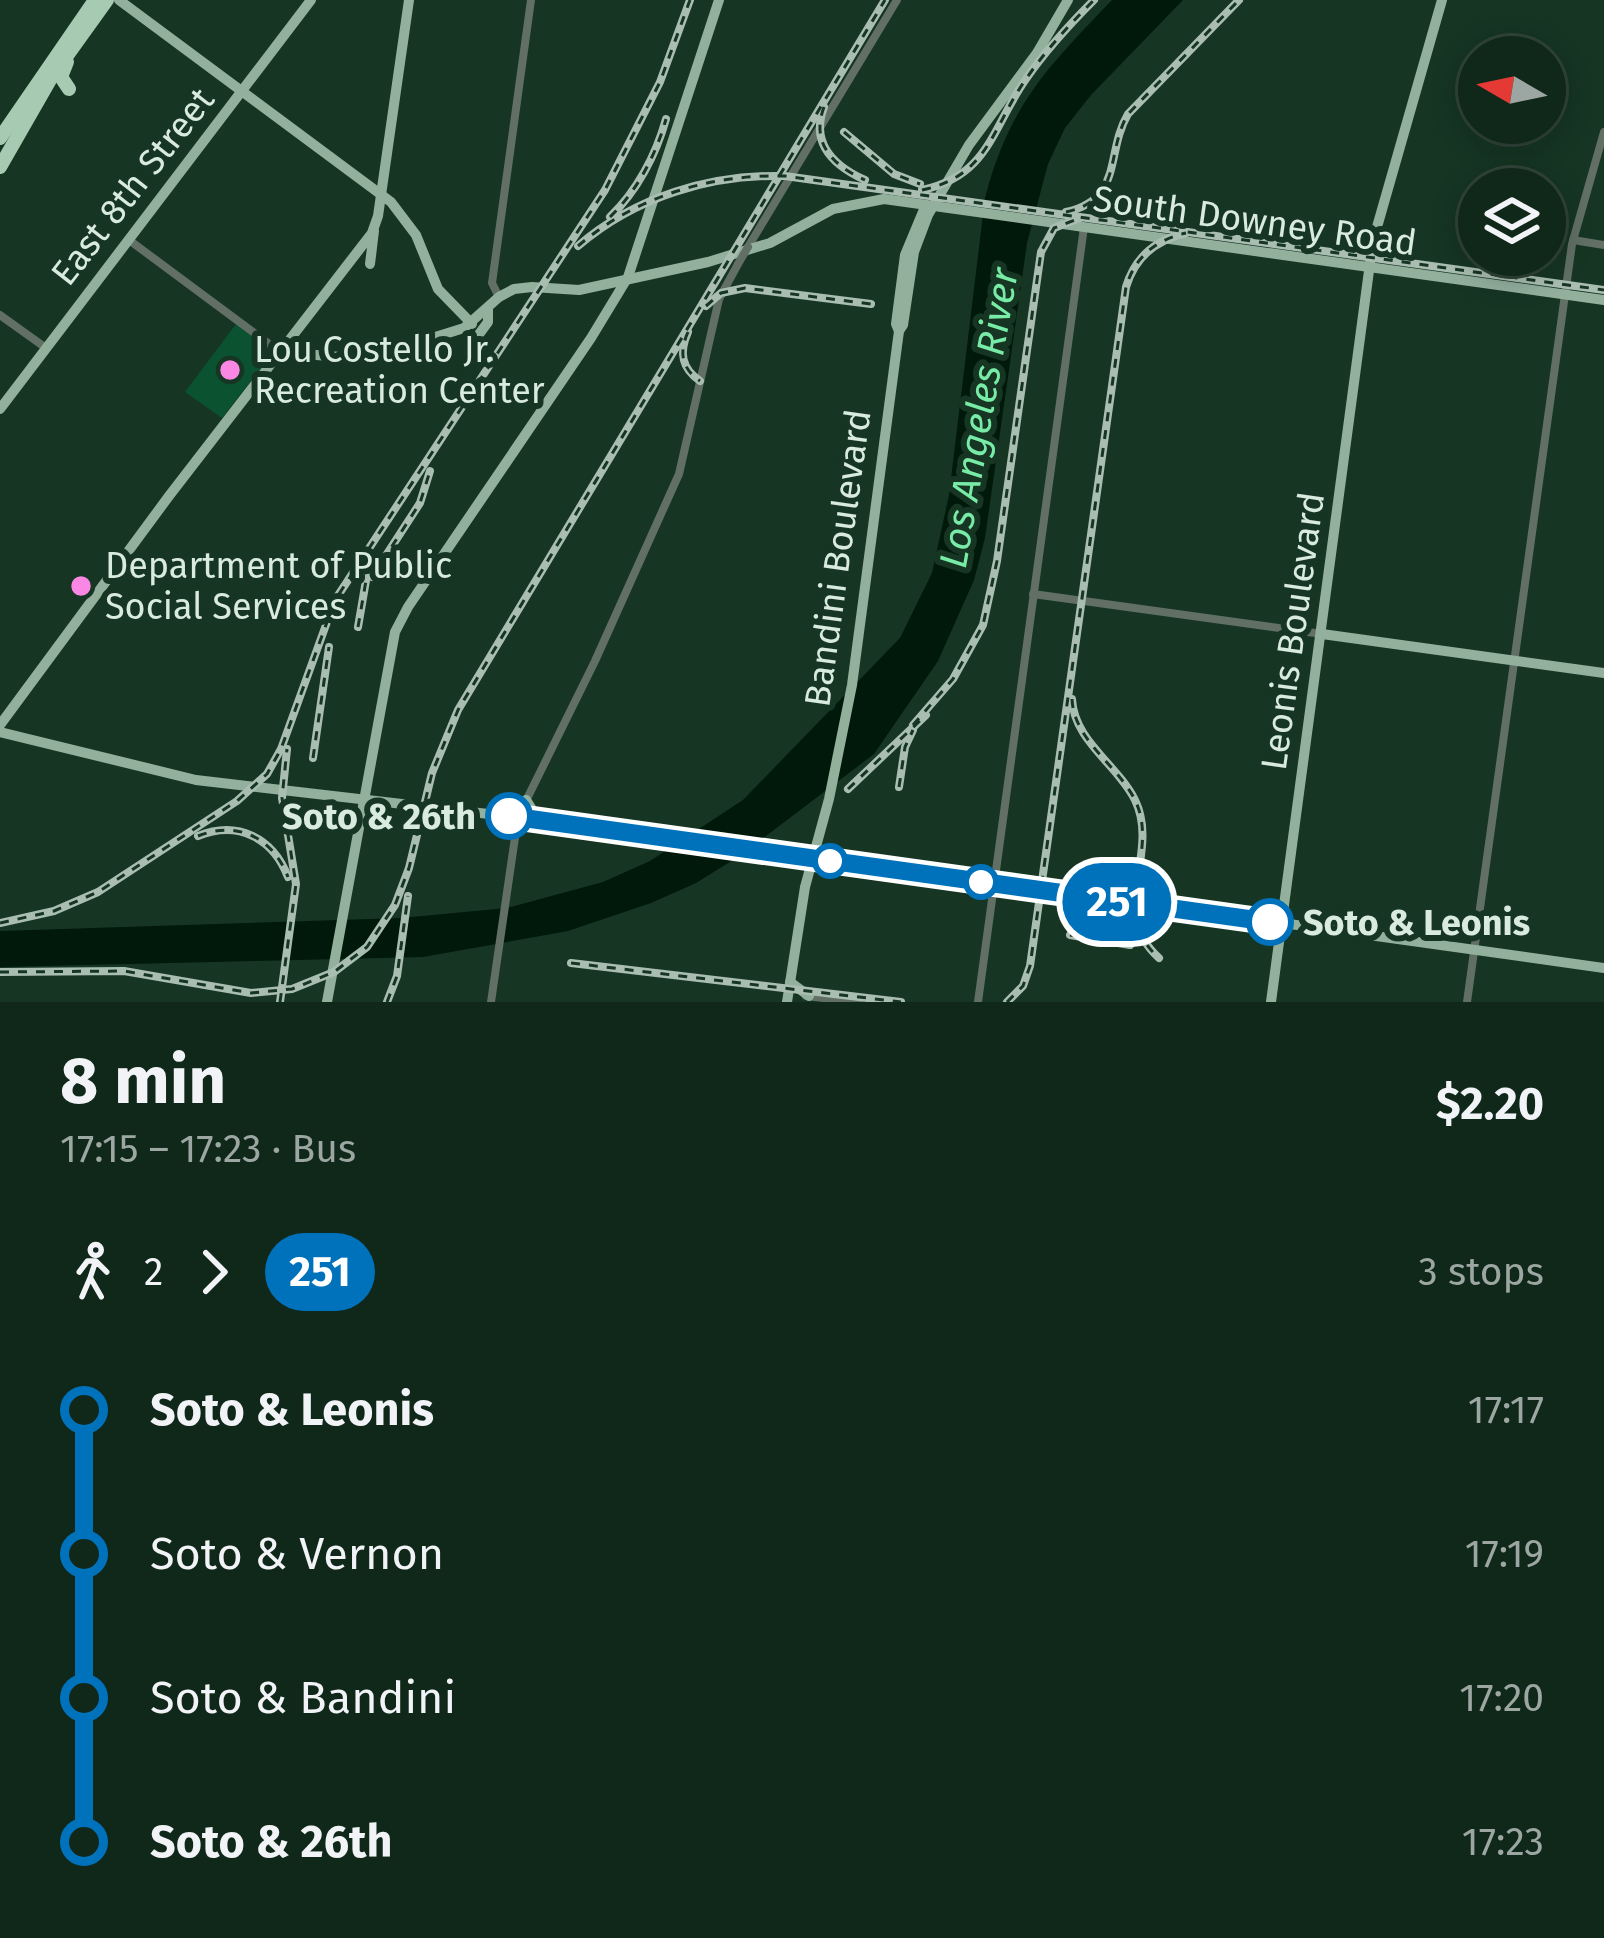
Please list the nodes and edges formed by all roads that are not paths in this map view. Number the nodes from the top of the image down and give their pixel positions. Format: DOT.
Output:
graph roads {
  1 [pos="95,0"];
  2 [pos="107,0"];
  3 [pos="119,0"];
  4 [pos="311,0"];
  5 [pos="409,0"];
  6 [pos="531,0"];
  7 [pos="719,0"];
  8 [pos="896,0"];
  9 [pos="1068,0"];
  10 [pos="1442,0"];
  11 [pos="79,37"];
  12 [pos="70,88"];
  13 [pos="244,91"];
  14 [pos="688,99"];
  15 [pos="14,116"];
  16 [pos="1604,133"];
  17 [pos="0,138"];
  18 [pos="0,158"];
  19 [pos="381,195"];
  20 [pos="934,205"];
  21 [pos="765,218"];
  22 [pos="375,226"];
  23 [pos="1084,227"];
  24 [pos="1376,227"];
  25 [pos="770,232"];
  26 [pos="129,239"];
  27 [pos="1573,240"];
  28 [pos="1604,245"];
  29 [pos="641,260"];
  30 [pos="370,264"];
  31 [pos="1354,264"];
  32 [pos="1372,267"];
  33 [pos="650,272"];
  34 [pos="630,280"];
  35 [pos="528,288"];
  36 [pos="604,290"];
  37 [pos="1565,294"];
  38 [pos="500,297"];
  39 [pos="1604,300"];
  40 [pos="610,306"];
  41 [pos="488,308"];
  42 [pos="0,315"];
  43 [pos="472,323"];
  44 [pos="591,338"];
  45 [pos="473,341"];
  46 [pos="46,348"];
  47 [pos="280,352"];
  48 [pos="0,409"];
  49 [pos="1033,594"];
  50 [pos="1322,634"];
  51 [pos="1515,661"];
  52 [pos="1604,674"];
  53 [pos="0,728"];
  54 [pos="364,799"];
  55 [pos="526,800"];
  56 [pos="518,817"];
  57 [pos="538,819"];
  58 [pos="812,855"];
  59 [pos="993,882"];
  60 [pos="1282,924"];
  61 [pos="1474,950"];
  62 [pos="1604,968"];
  63 [pos="789,992"];
  64 [pos="809,996"];
  65 [pos="327,1002"];
  66 [pos="490,1002"];
  67 [pos="859,1002"];
  68 [pos="977,1002"];
  69 [pos="1270,1002"];
  70 [pos="1467,1002"];
  1 -- 15 [label="highway"];
  2 -- 11 [label="highway"];
  3 -- 13 [label="main road"];
  4 -- 13 [label="main road, East 8th Street"];
  5 -- 19 [label="main road"];
  6 -- 38 [label="street"];
  7 -- 14 [label="main road"];
  8 -- 21 [label="street"];
  9 -- 20 [label="main road, Bandini Boulevard"];
  10 -- 24 [label="main road"];
  11 -- 12 [label="highway"];
  11 -- 15 [label="highway"];
  13 -- 19 [label="main road"];
  13 -- 26 [label="main road, East 8th Street"];
  14 -- 29 [label="main road"];
  14 -- 34 [label="main road"];
  15 -- 17 [label="highway"];
  15 -- 18 [label="highway"];
  16 -- 27 [label="street"];
  19 -- 22 [label="main road"];
  19 -- 43 [label="main road"];
  20 -- 23 [label="main road, South Downey Road"];
  20 -- 33 [label="main road, South Downey Road"];
  20 -- 34 [label="main road, South Downey Road"];
  20 -- 58 [label="main road, Bandini Boulevard"];
  21 -- 25 [label="street"];
  21 -- 55 [label="street, bridge"];
  22 -- 30 [label="main road"];
  22 -- 47 [label="main road"];
  23 -- 31 [label="main road, South Downey Road"];
  23 -- 49 [label="street"];
  24 -- 31 [label="main road"];
  24 -- 32 [label="main road, Leonis Boulevard"];
  26 -- 46 [label="main road, East 8th Street"];
  26 -- 47 [label="street"];
  27 -- 28 [label="street"];
  27 -- 37 [label="street"];
  29 -- 33 [label="main road"];
  29 -- 34 [label="main road"];
  31 -- 32 [label="main road, South Downey Road"];
  32 -- 37 [label="main road, South Downey Road"];
  32 -- 50 [label="main road, Leonis Boulevard"];
  33 -- 34 [label="main road, South Downey Road"];
  34 -- 35 [label="main road"];
  34 -- 36 [label="main road"];
  34 -- 40 [label="main road"];
  34 -- 44 [label="main road"];
  35 -- 36 [label="main road"];
  35 -- 38 [label="main road"];
  36 -- 40 [label="main road"];
  37 -- 39 [label="main road, South Downey Road"];
  37 -- 51 [label="street"];
  38 -- 41 [label="main road"];
  40 -- 44 [label="main road"];
  41 -- 43 [label="main road"];
  41 -- 45 [label="main road"];
  42 -- 46 [label="street"];
  43 -- 47 [label="main road"];
  44 -- 54 [label="main road"];
  46 -- 48 [label="main road, East 8th Street"];
  47 -- 53 [label="main road"];
  49 -- 50 [label="street"];
  49 -- 59 [label="street"];
  50 -- 51 [label="main road"];
  50 -- 60 [label="main road, Leonis Boulevard"];
  51 -- 52 [label="main road"];
  51 -- 61 [label="street"];
  53 -- 54 [label="main road"];
  54 -- 56 [label="main road"];
  54 -- 65 [label="main road"];
  55 -- 56 [label="street"];
  55 -- 57 [label="main road"];
  56 -- 57 [label="main road"];
  56 -- 66 [label="street"];
  57 -- 58 [label="main road"];
  58 -- 59 [label="main road"];
  58 -- 63 [label="main road, Bandini Boulevard"];
  59 -- 60 [label="main road"];
  59 -- 68 [label="street"];
  60 -- 61 [label="main road"];
  60 -- 69 [label="main road, Leonis Boulevard"];
  61 -- 62 [label="main road"];
  61 -- 70 [label="street"];
  63 -- 64 [label="main road"];
  64 -- 67 [label="street"];
}
